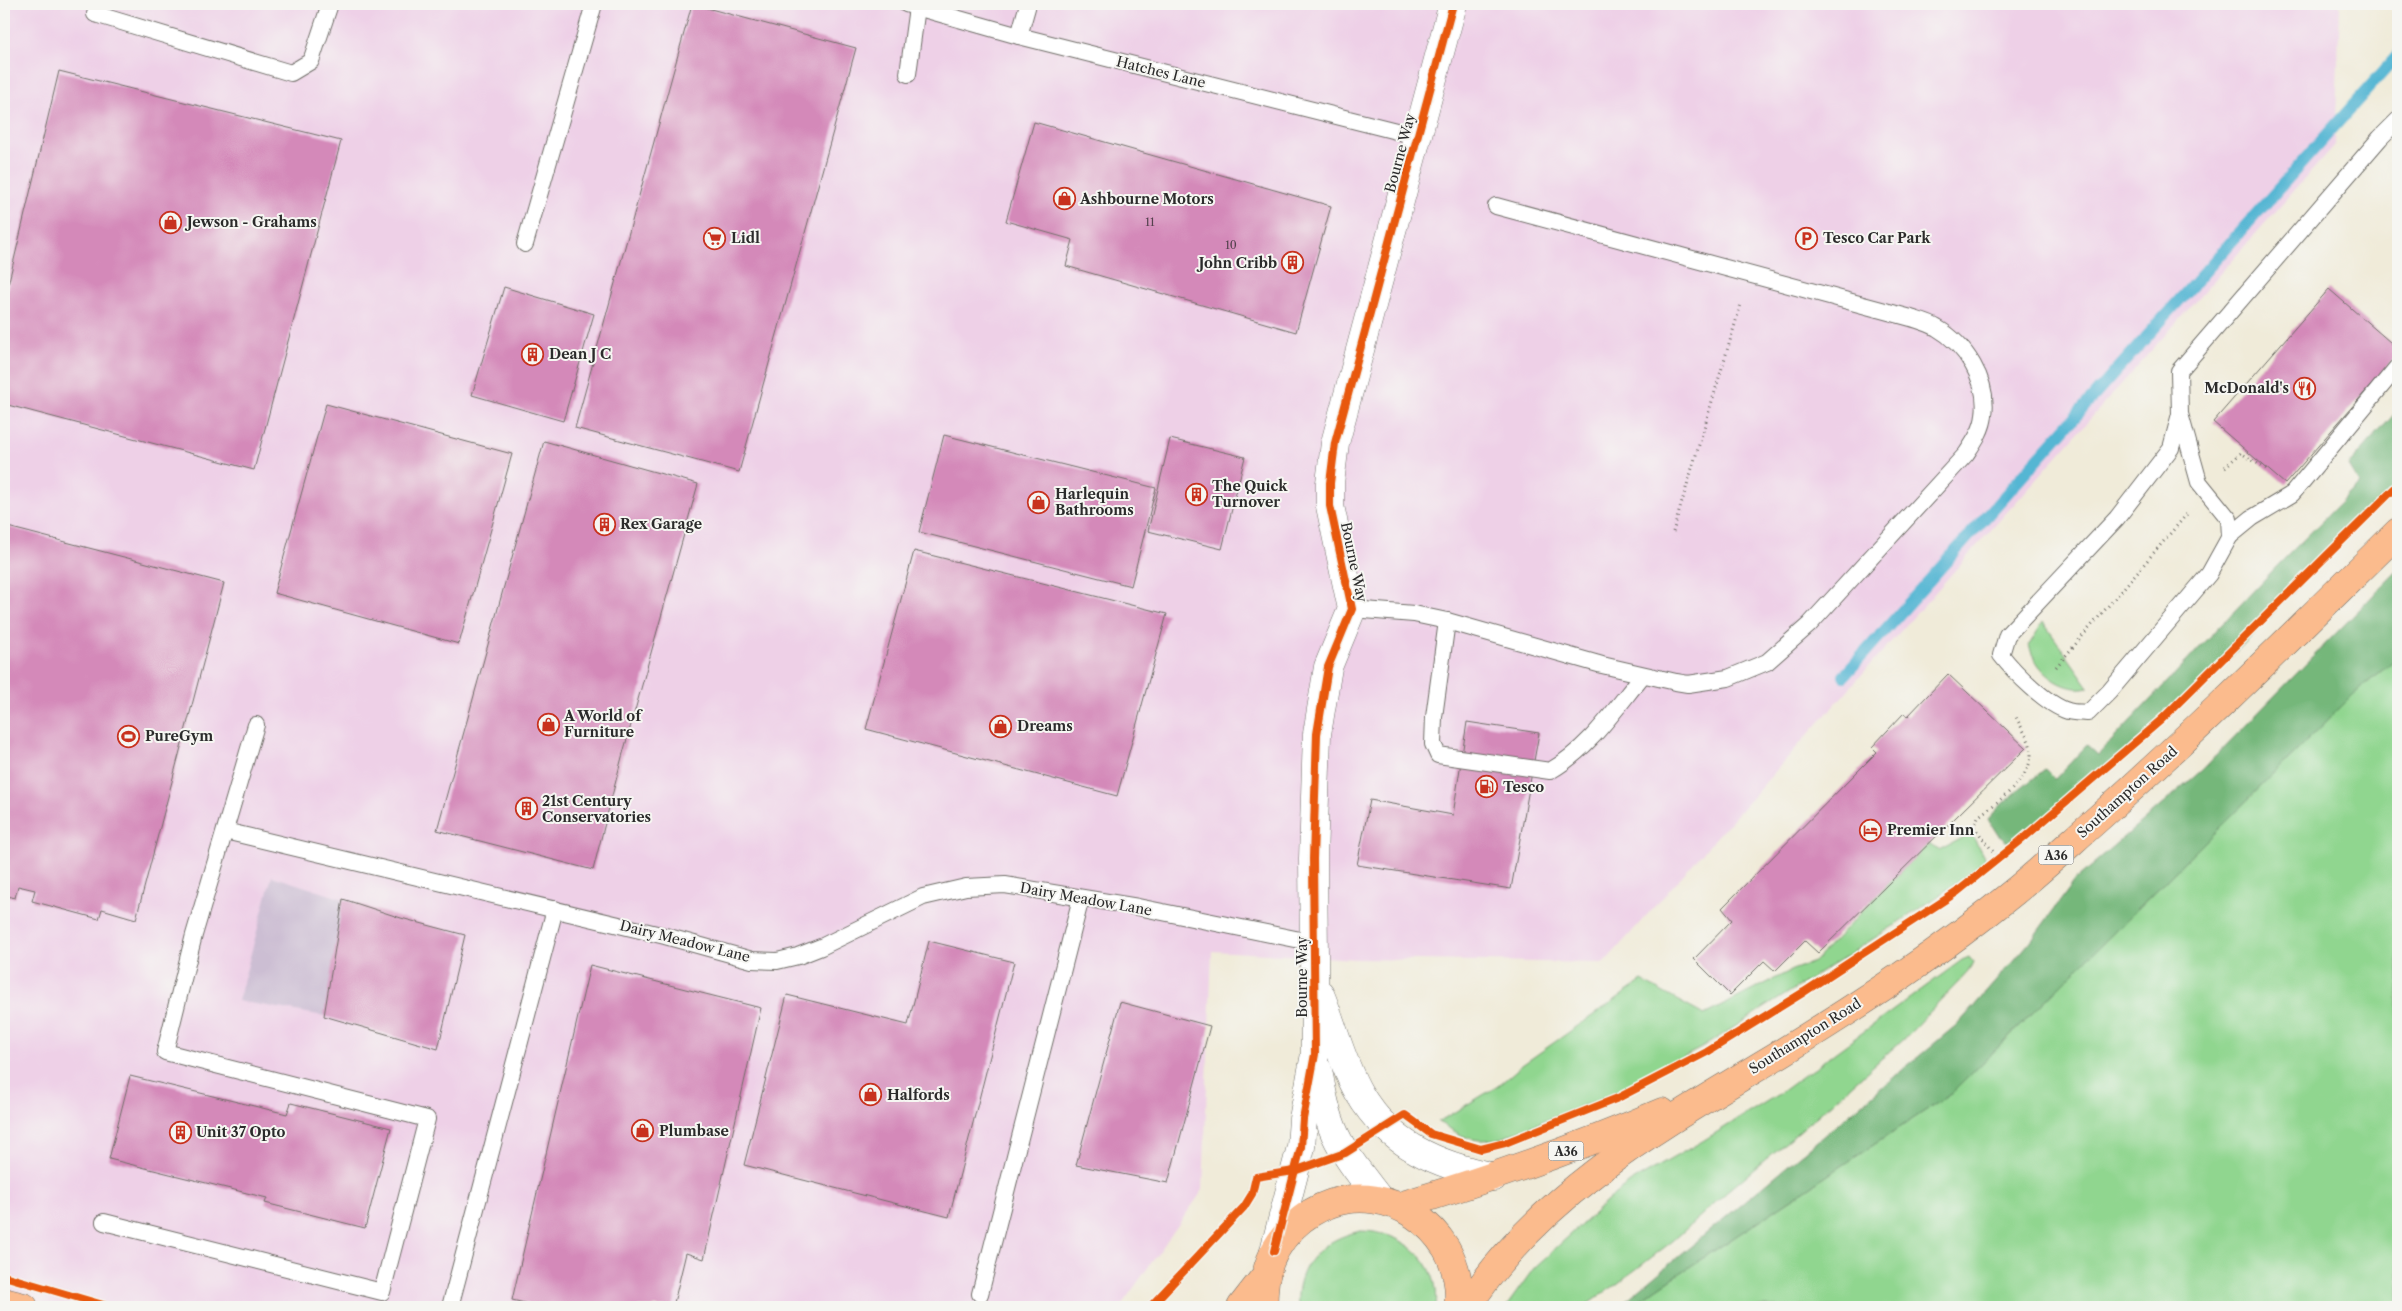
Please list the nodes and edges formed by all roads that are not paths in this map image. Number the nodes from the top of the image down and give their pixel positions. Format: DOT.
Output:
graph roads {
  1 [pos="330,4"];
  2 [pos="594,4"];
  3 [pos="1028,4"];
  4 [pos="1454,4"];
  5 [pos="912,6"];
  6 [pos="95,14"];
  7 [pos="1020,36"];
  8 [pos="908,74"];
  9 [pos="2398,120"];
  10 [pos="1416,136"];
  11 [pos="1496,206"];
  12 [pos="524,244"];
  13 [pos="2398,366"];
  14 [pos="2180,414"];
  15 [pos="2398,532"];
  16 [pos="2230,536"];
  17 [pos="1352,609"];
  18 [pos="1447,621"];
  19 [pos="1643,675"];
  20 [pos="256,725"];
  21 [pos="225,831"];
  22 [pos="1081,898"];
  23 [pos="555,909"];
  24 [pos="1315,943"];
  25 [pos="1315,980"];
  26 [pos="1314,1054"];
  27 [pos="1728,1083"];
  28 [pos="1494,1177"];
  29 [pos="1390,1203"];
  30 [pos="104,1222"];
  31 [pos="1270,1263"];
  32 [pos="980,1294"];
  33 [pos="4,1302"];
  34 [pos="24,1307"];
  35 [pos="450,1307"];
  36 [pos="1242,1307"];
  37 [pos="1264,1307"];
  38 [pos="1458,1307"];
  39 [pos="1467,1307"];
  1 -- 6 [label="lane"];
  2 -- 12 [label="lane"];
  3 -- 7 [label="lane"];
  4 -- 10 [label="street, Bourne Way"];
  5 -- 7 [label="lane, Hatches Lane"];
  5 -- 8 [label="lane"];
  7 -- 10 [label="lane, Hatches Lane"];
  9 -- 14 [label="lane"];
  10 -- 17 [label="street, Bourne Way"];
  11 -- 19 [label="lane"];
  13 -- 16 [label="lane"];
  14 -- 16 [label="lane"];
  14 -- 16 [label="lane"];
  15 -- 27 [label="highway, Southampton Road / A36"];
  17 -- 18 [label="lane"];
  17 -- 24 [label="street, Bourne Way"];
  18 -- 19 [label="lane"];
  18 -- 19 [label="lane"];
  20 -- 21 [label="lane"];
  21 -- 23 [label="lane, Dairy Meadow Lane"];
  21 -- 30 [label="lane"];
  22 -- 23 [label="lane, Dairy Meadow Lane"];
  22 -- 24 [label="lane, Dairy Meadow Lane"];
  22 -- 32 [label="lane"];
  23 -- 35 [label="lane"];
  24 -- 25 [label="street, Bourne Way"];
  25 -- 26 [label="street, Bourne Way"];
  25 -- 28 [label="street, Bourne Way"];
  26 -- 29 [label="street, Bourne Way"];
  26 -- 31 [label="street, Bourne Way"];
  27 -- 28 [label="highway, A36"];
  27 -- 39 [label="highway, A36"];
  28 -- 29 [label="highway, A36"];
  29 -- 31 [label="highway"];
  29 -- 38 [label="highway"];
  31 -- 36 [label="highway"];
  31 -- 37 [label="highway"];
  33 -- 34 [label="highway"];
}
